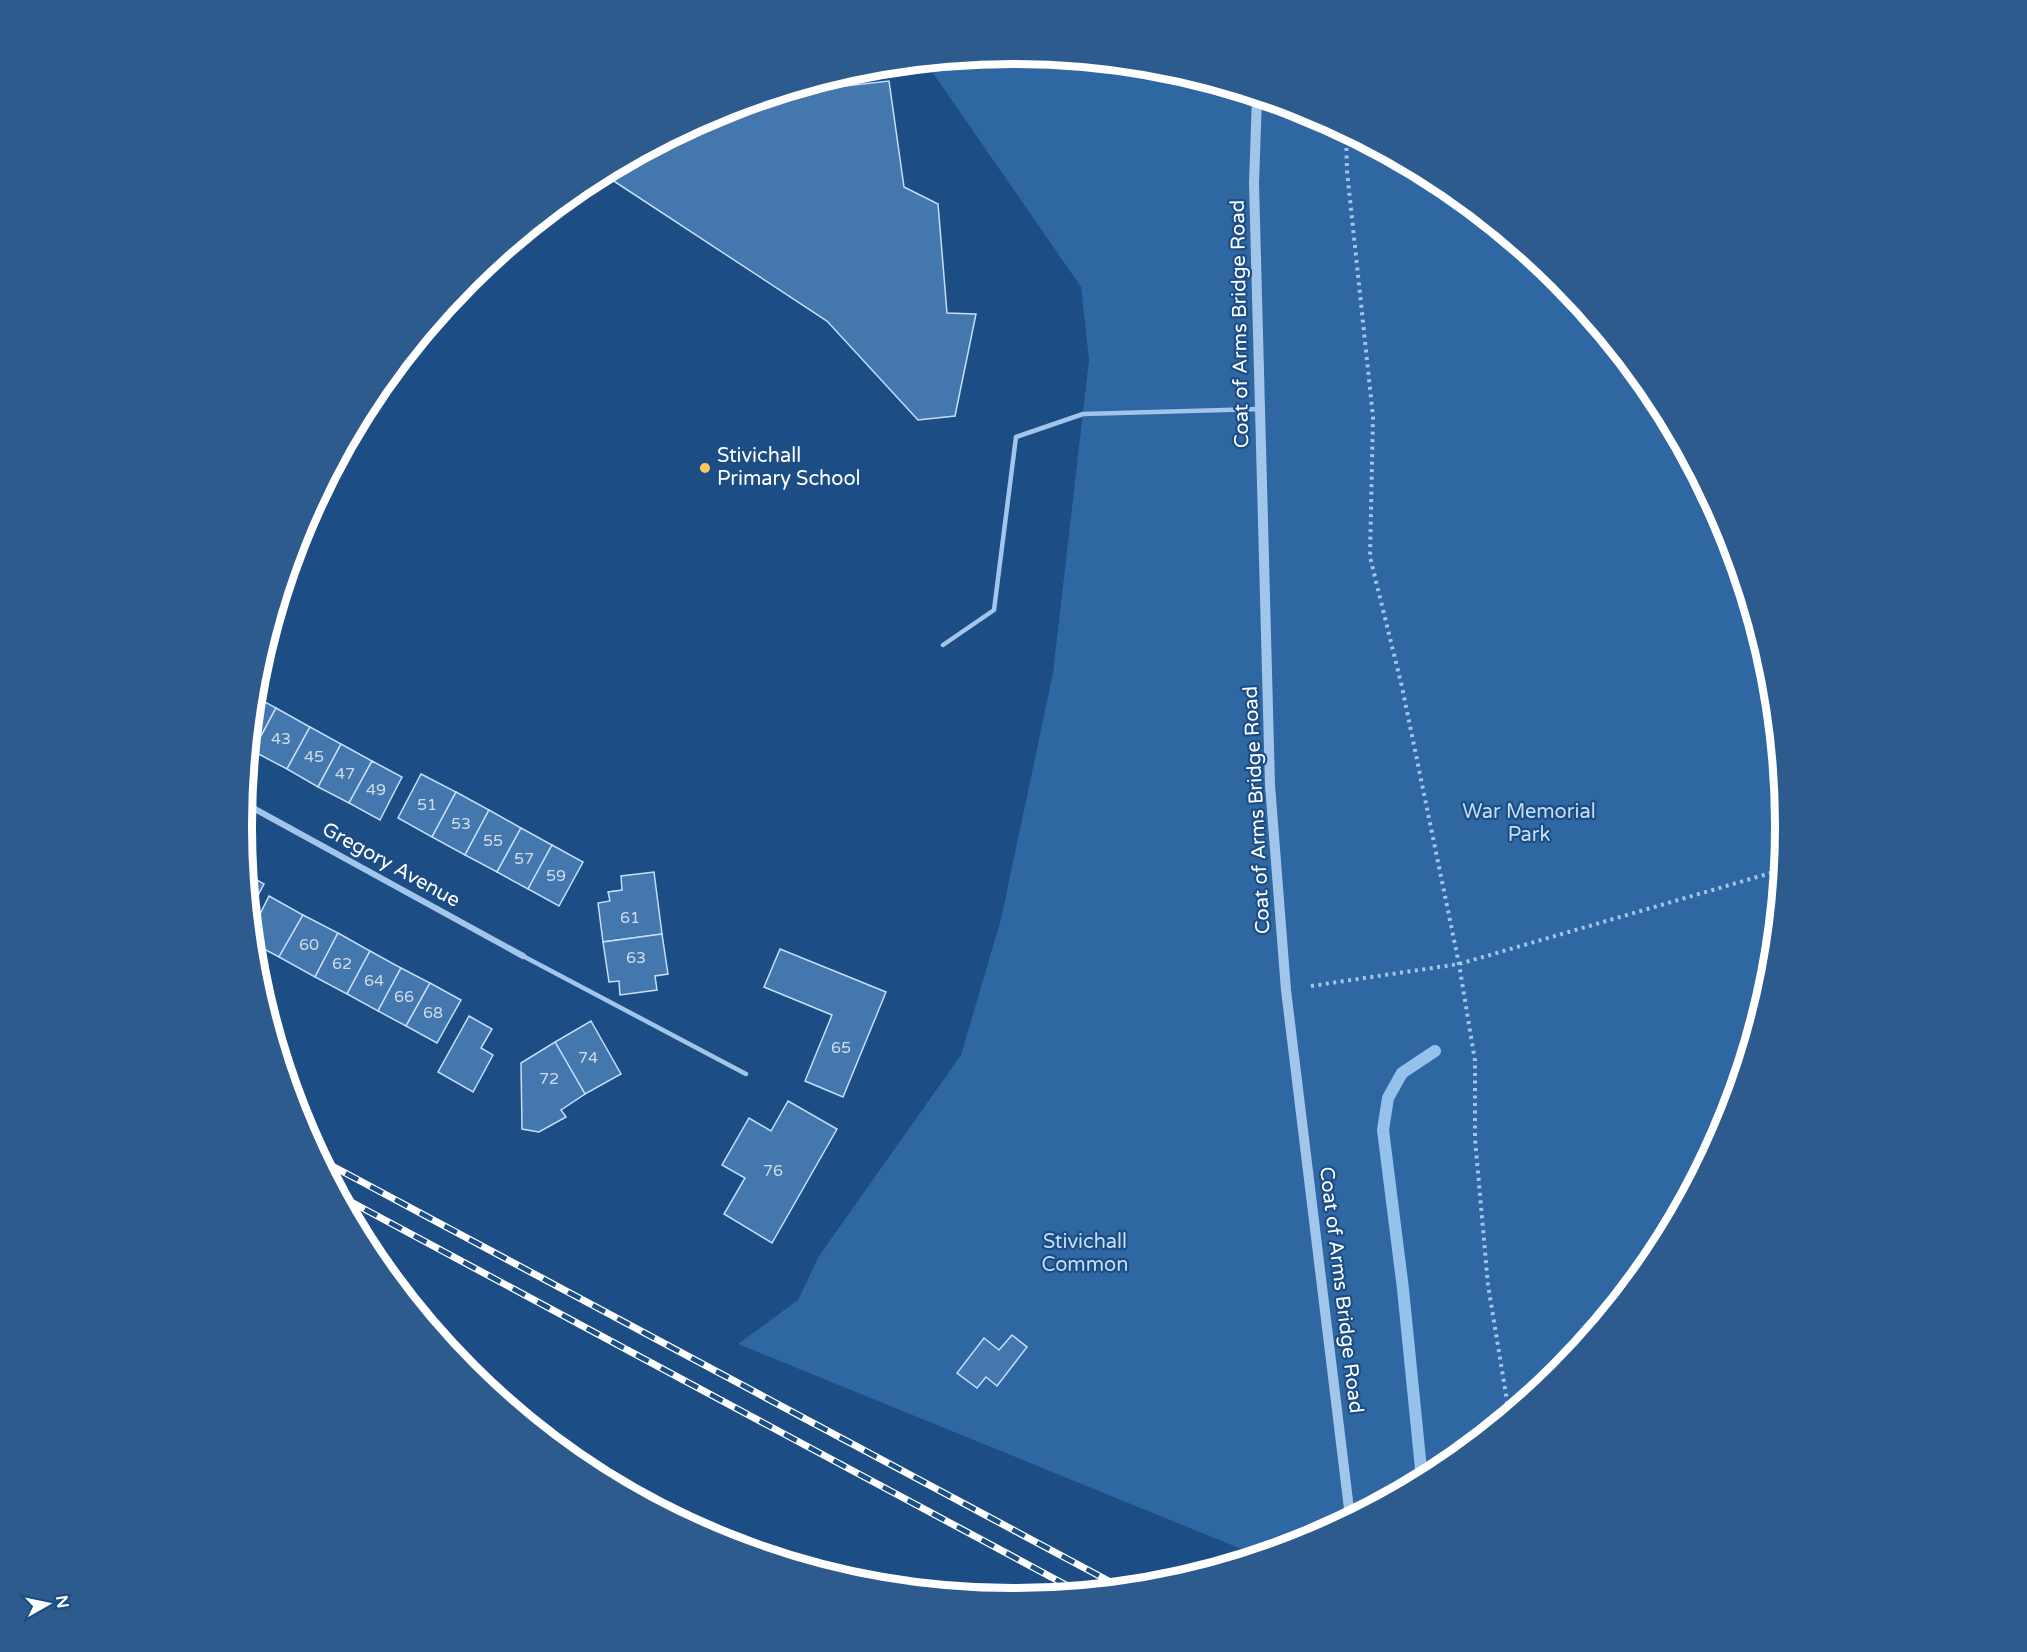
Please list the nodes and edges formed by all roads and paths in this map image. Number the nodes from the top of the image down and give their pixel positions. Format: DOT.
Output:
graph roads {
  1 [pos="1257,105"];
  2 [pos="1347,142"];
  3 [pos="1260,409"];
  4 [pos="943,645"];
  5 [pos="253,808"];
  6 [pos="1773,872"];
  7 [pos="523,956"];
  8 [pos="1459,964"];
  9 [pos="1286,990"];
  10 [pos="746,1074"];
  11 [pos="1508,1406"];
  12 [pos="1349,1509"];
  1 -- 3 [label="street, Coat of Arms Bridge Road"];
  2 -- 8 [label="path"];
  3 -- 4 [label="lane"];
  3 -- 9 [label="street, Coat of Arms Bridge Road"];
  5 -- 7 [label="street, Gregory Avenue"];
  6 -- 8 [label="path"];
  7 -- 10 [label="lane"];
  8 -- 9 [label="path"];
  8 -- 11 [label="path"];
  9 -- 12 [label="street, Coat of Arms Bridge Road"];
}
